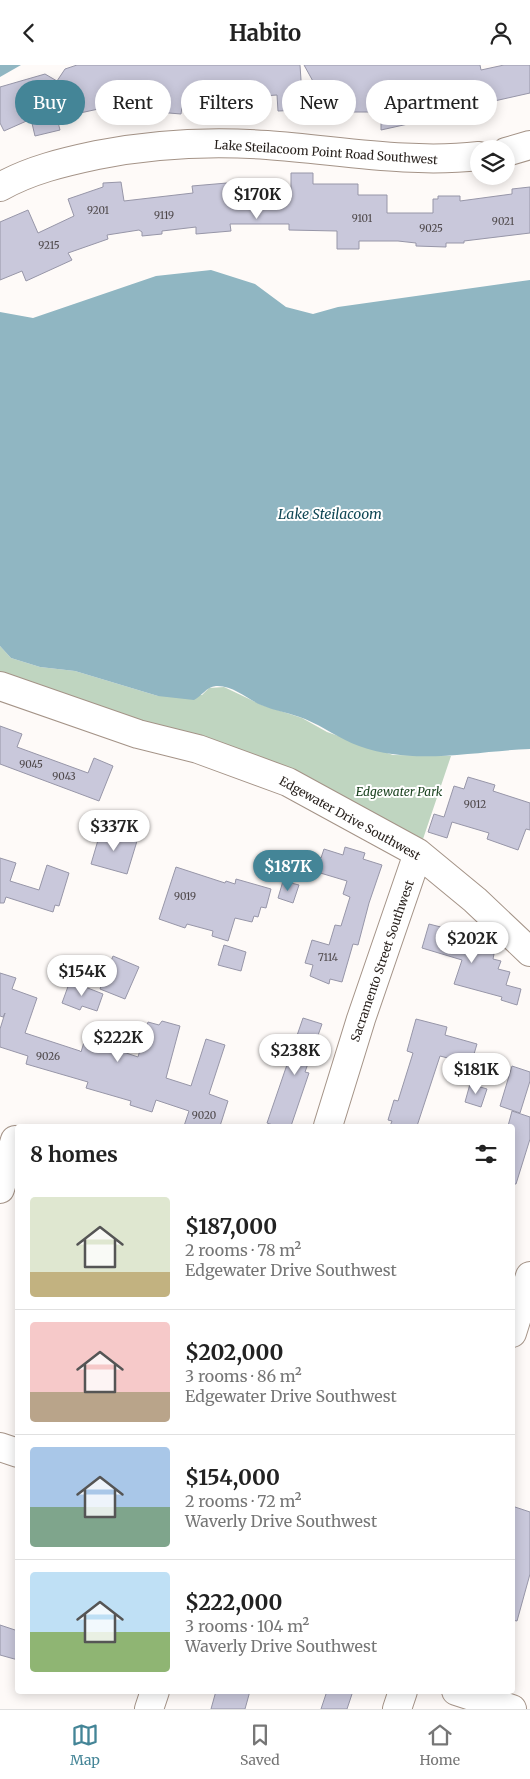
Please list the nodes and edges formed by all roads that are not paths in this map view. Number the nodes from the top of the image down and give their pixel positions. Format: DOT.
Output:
graph roads {
  1 [pos="530,145"];
  2 [pos="515,149"];
  3 [pos="470,157"];
  4 [pos="0,187"];
  5 [pos="0,686"];
  6 [pos="418,853"];
  7 [pos="530,951"];
  8 [pos="329,1124"];
  9 [pos="11,1138"];
  10 [pos="0,1189"];
  11 [pos="530,1276"];
  12 [pos="517,1302"];
  13 [pos="515,1314"];
  14 [pos="0,1447"];
  15 [pos="15,1452"];
  16 [pos="154,1694"];
  17 [pos="402,1694"];
  18 [pos="465,1694"];
  19 [pos="149,1709"];
  20 [pos="397,1709"];
  21 [pos="512,1709"];
  1 -- 2 [label="street"];
  3 -- 4 [label="street, Lake Steilacoom Point Road Southwest"];
  5 -- 6 [label="street, Edgewater Drive Southwest"];
  6 -- 7 [label="street, Edgewater Drive Southwest"];
  6 -- 8 [label="street, Sacramento Street Southwest"];
  9 -- 10 [label="street"];
  11 -- 12 [label="street"];
  12 -- 13 [label="street"];
  14 -- 15 [label="street"];
  16 -- 19 [label="street"];
  17 -- 20 [label="street"];
  18 -- 21 [label="street"];
}
